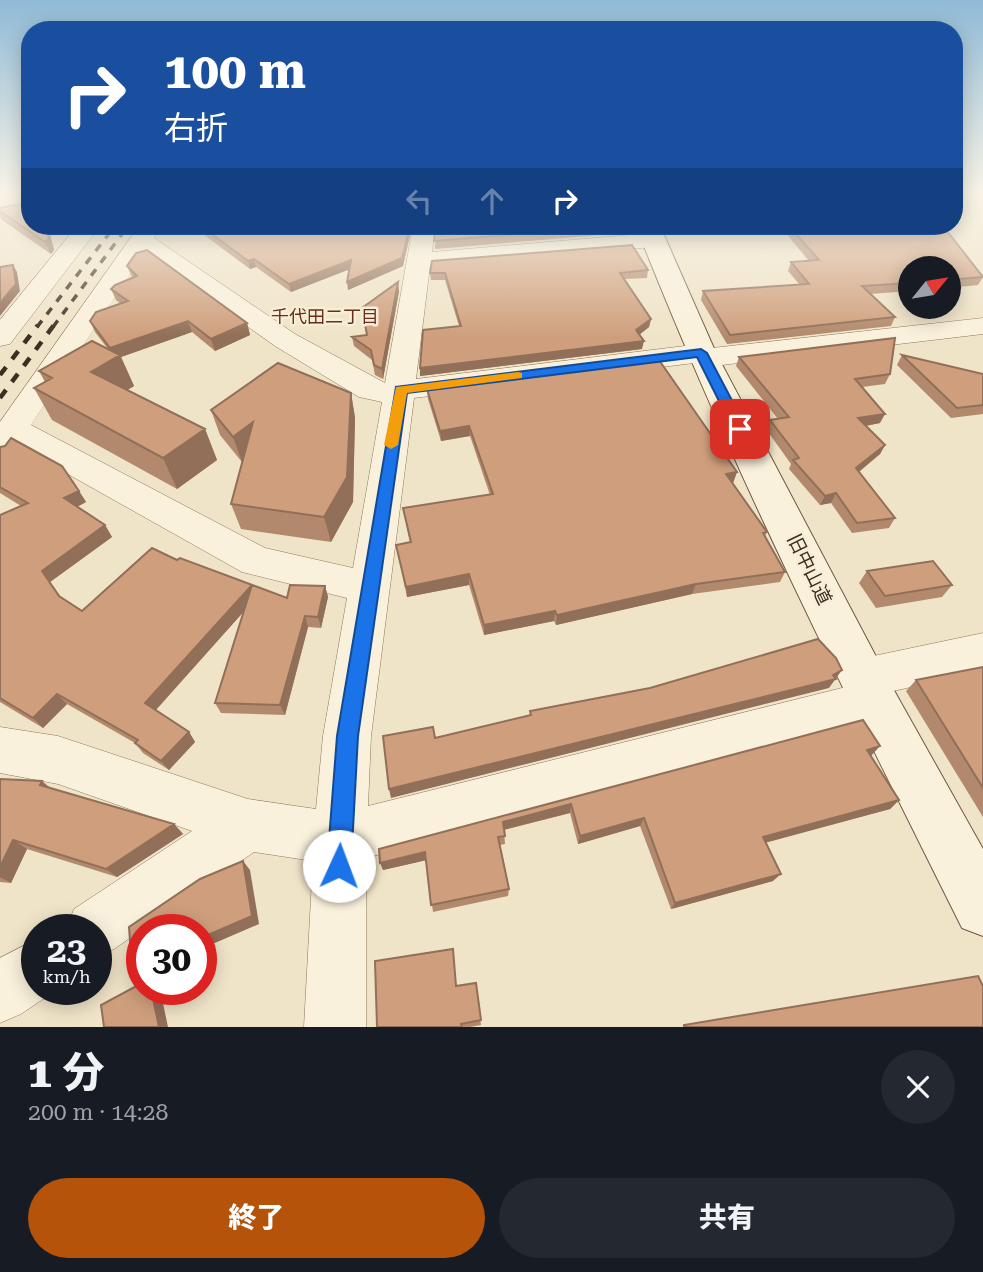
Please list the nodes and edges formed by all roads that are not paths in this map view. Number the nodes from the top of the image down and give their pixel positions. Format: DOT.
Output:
graph roads {
  1 [pos="77,241"];
  2 [pos="140,241"];
  3 [pos="155,241"];
  4 [pos="422,241"];
  5 [pos="583,241"];
  6 [pos="654,241"];
  7 [pos="419,260"];
  8 [pos="983,326"];
  9 [pos="0,338"];
  10 [pos="703,355"];
  11 [pos="399,392"];
  12 [pos="6,438"];
  13 [pos="371,587"];
  14 [pos="983,652"];
  15 [pos="869,689"];
  16 [pos="0,750"];
  17 [pos="248,825"];
  18 [pos="340,839"];
  19 [pos="983,907"];
  20 [pos="112,917"];
  21 [pos="21,979"];
  22 [pos="0,993"];
  23 [pos="335,1027"];
  1 -- 9 [label="street"];
  2 -- 12 [label="street"];
  3 -- 11 [label="street"];
  4 -- 7 [label="street"];
  5 -- 7 [label="street"];
  6 -- 10 [label="main road, 旧中山道"];
  7 -- 11 [label="street"];
  8 -- 10 [label="street"];
  10 -- 11 [label="street"];
  10 -- 15 [label="main road, 旧中山道"];
  11 -- 13 [label="street"];
  12 -- 13 [label="street"];
  13 -- 18 [label="street"];
  14 -- 15 [label="street"];
  15 -- 18 [label="street"];
  15 -- 19 [label="main road, 旧中山道"];
  16 -- 17 [label="street"];
  17 -- 18 [label="street"];
  17 -- 20 [label="street"];
  18 -- 23 [label="street"];
  21 -- 22 [label="street"];
}
